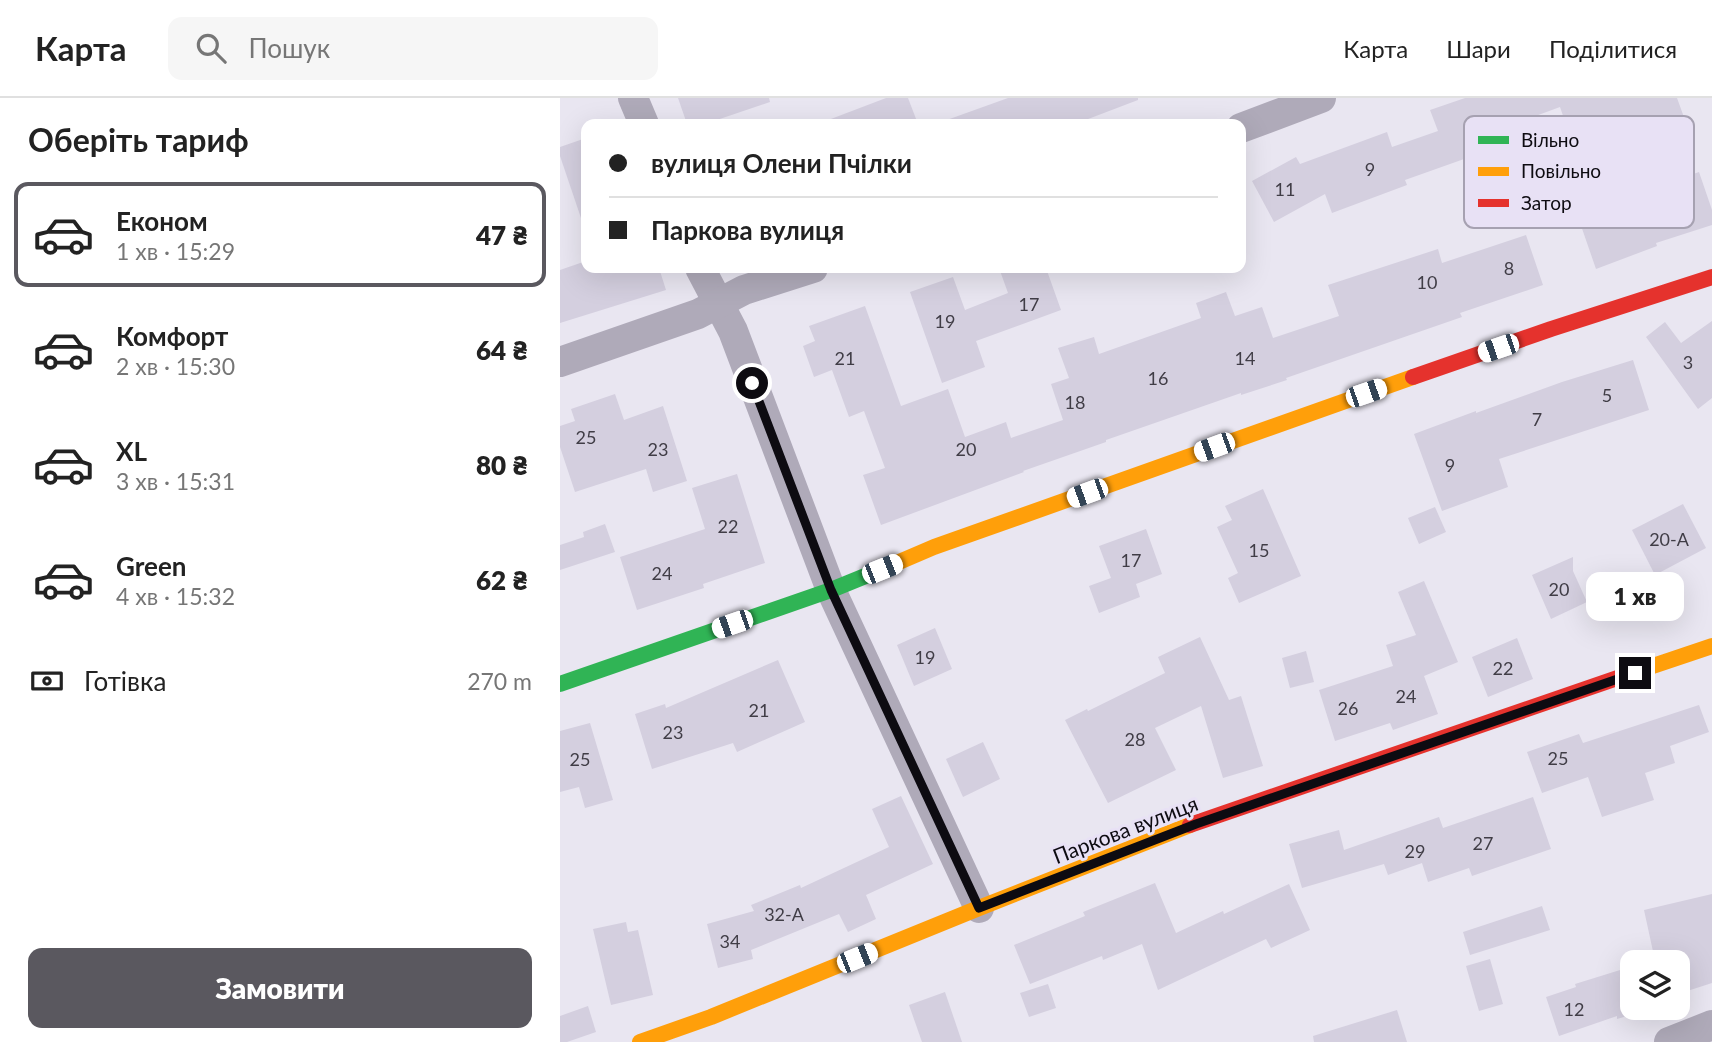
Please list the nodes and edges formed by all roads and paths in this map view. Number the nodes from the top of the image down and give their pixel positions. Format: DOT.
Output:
graph roads {
  1 [pos="633,98"];
  2 [pos="1321,98"];
  3 [pos="641,119"];
  4 [pos="1246,126"];
  5 [pos="702,273"];
  6 [pos="797,273"];
  7 [pos="1712,277"];
  8 [pos="718,304"];
  9 [pos="560,362"];
  10 [pos="831,590"];
  11 [pos="1712,646"];
  12 [pos="560,684"];
  13 [pos="979,908"];
  14 [pos="1712,1025"];
  15 [pos="640,1042"];
  16 [pos="1670,1042"];
  1 -- 3 [label="street"];
  2 -- 4 [label="street"];
  5 -- 8 [label="street"];
  6 -- 8 [label="street"];
  7 -- 10 [label="street"];
  8 -- 9 [label="street"];
  8 -- 10 [label="street"];
  10 -- 12 [label="street"];
  10 -- 13 [label="street"];
  11 -- 13 [label="street, Паркова вулиця"];
  13 -- 15 [label="street, Паркова вулиця"];
  14 -- 16 [label="street"];
}
